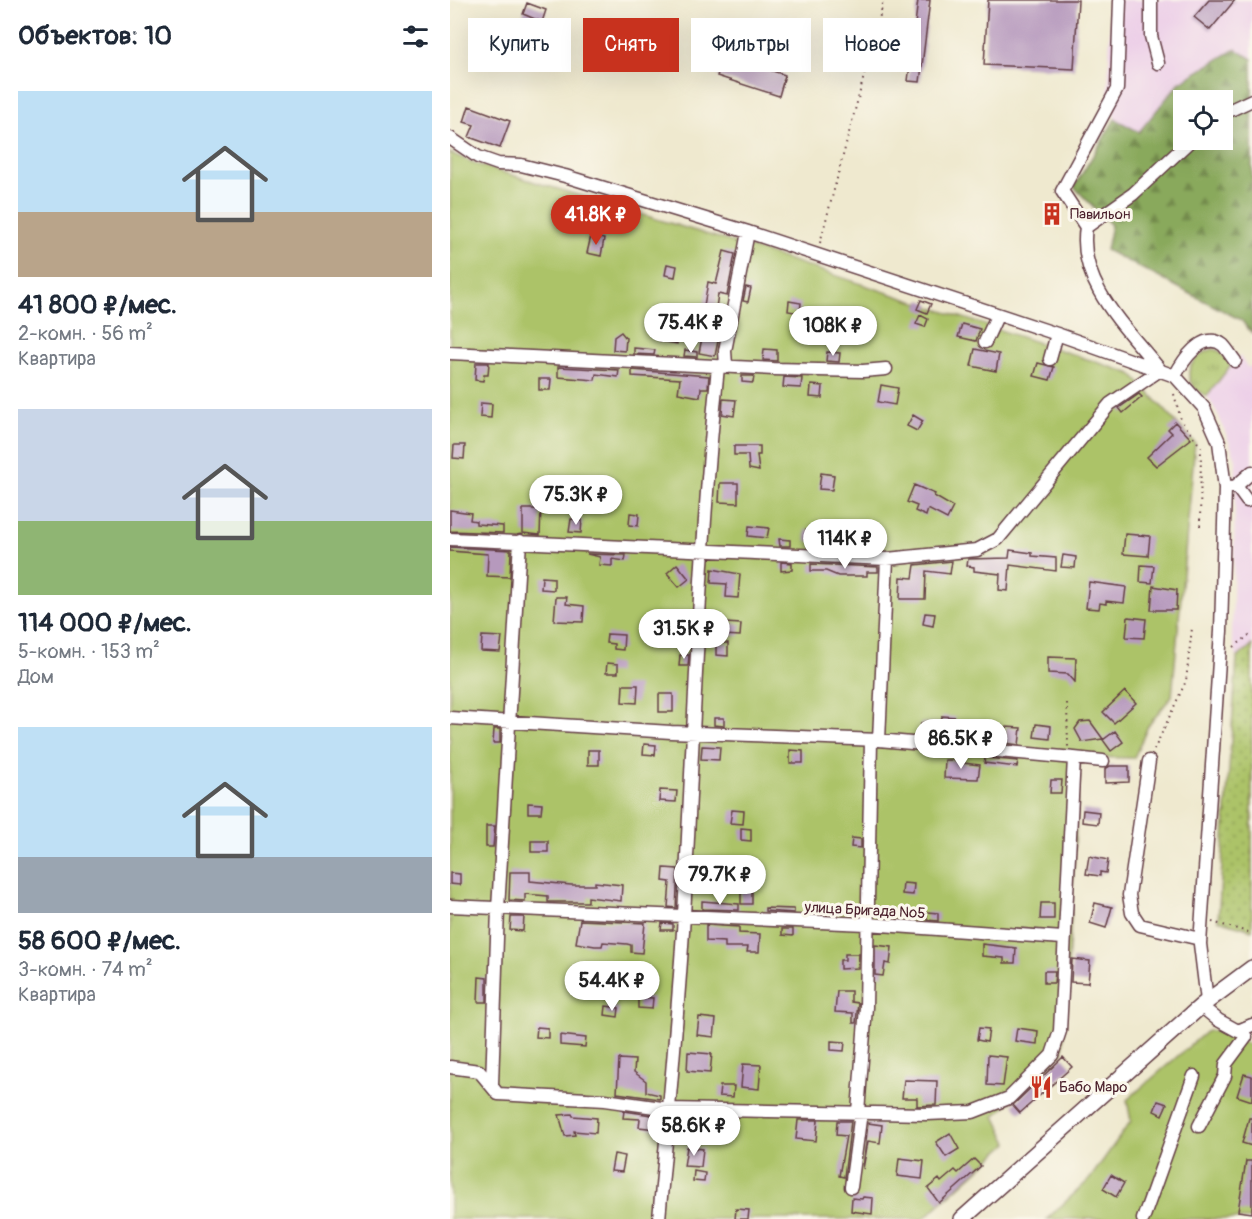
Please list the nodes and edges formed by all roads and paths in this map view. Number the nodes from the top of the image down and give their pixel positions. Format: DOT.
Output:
graph roads {
  1 [pos="884,0"];
  2 [pos="1120,0"];
  3 [pos="1151,0"];
  4 [pos="1158,63"];
  5 [pos="1252,100"];
  6 [pos="1233,109"];
  7 [pos="450,138"];
  8 [pos="1180,150"];
  9 [pos="1086,227"];
  10 [pos="748,232"];
  11 [pos="817,255"];
  12 [pos="997,316"];
  13 [pos="1057,334"];
  14 [pos="985,342"];
  15 [pos="450,353"];
  16 [pos="1050,359"];
  17 [pos="1235,361"];
  18 [pos="722,366"];
  19 [pos="886,369"];
  20 [pos="1160,370"];
  21 [pos="1175,376"];
  22 [pos="1252,472"];
  23 [pos="1231,487"];
  24 [pos="1247,501"];
  25 [pos="1200,526"];
  26 [pos="450,539"];
  27 [pos="520,541"];
  28 [pos="703,551"];
  29 [pos="887,559"];
  30 [pos="1232,621"];
  31 [pos="1192,628"];
  32 [pos="1221,631"];
  33 [pos="1252,633"];
  34 [pos="1234,647"];
  35 [pos="1067,703"];
  36 [pos="450,718"];
  37 [pos="509,723"];
  38 [pos="692,732"];
  39 [pos="875,740"];
  40 [pos="1074,758"];
  41 [pos="1103,760"];
  42 [pos="1149,760"];
  43 [pos="450,906"];
  44 [pos="498,909"];
  45 [pos="684,917"];
  46 [pos="1212,922"];
  47 [pos="867,924"];
  48 [pos="1252,933"];
  49 [pos="1063,939"];
  50 [pos="1200,939"];
  51 [pos="1252,968"];
  52 [pos="1204,1003"];
  53 [pos="1252,1025"];
  54 [pos="1245,1036"];
  55 [pos="450,1066"];
  56 [pos="1194,1076"];
  57 [pos="492,1084"];
  58 [pos="669,1109"];
  59 [pos="860,1112"];
  60 [pos="1199,1126"];
  61 [pos="851,1187"];
  62 [pos="659,1219"];
  63 [pos="962,1219"];
  64 [pos="1143,1219"];
  1 -- 11 [label="path"];
  2 -- 9 [label="street"];
  3 -- 4 [label="street"];
  5 -- 6 [label="street"];
  7 -- 10 [label="street"];
  8 -- 9 [label="street"];
  9 -- 20 [label="street"];
  10 -- 11 [label="street"];
  10 -- 18 [label="street"];
  11 -- 12 [label="street"];
  12 -- 13 [label="street"];
  12 -- 14 [label="street"];
  13 -- 16 [label="street"];
  13 -- 20 [label="street"];
  15 -- 18 [label="street"];
  17 -- 21 [label="street"];
  18 -- 19 [label="street"];
  18 -- 28 [label="street"];
  20 -- 21 [label="street"];
  20 -- 29 [label="street"];
  21 -- 23 [label="street"];
  21 -- 25 [label="path"];
  22 -- 23 [label="street"];
  23 -- 24 [label="street"];
  23 -- 32 [label="street"];
  26 -- 27 [label="street"];
  27 -- 28 [label="street"];
  27 -- 37 [label="street"];
  28 -- 29 [label="street"];
  28 -- 38 [label="street"];
  29 -- 39 [label="street"];
  30 -- 32 [label="street"];
  31 -- 42 [label="path"];
  32 -- 50 [label="street"];
  33 -- 34 [label="path"];
  35 -- 40 [label="path"];
  36 -- 37 [label="street"];
  37 -- 38 [label="street"];
  37 -- 44 [label="street"];
  38 -- 39 [label="street"];
  38 -- 45 [label="street"];
  39 -- 40 [label="street"];
  39 -- 47 [label="street"];
  40 -- 41 [label="street"];
  40 -- 49 [label="street"];
  42 -- 50 [label="street"];
  43 -- 44 [label="street, улица Бригада №5"];
  44 -- 45 [label="street, улица Бригада №5"];
  44 -- 57 [label="street"];
  45 -- 47 [label="street, улица Бригада №5"];
  45 -- 58 [label="street"];
  46 -- 48 [label="path"];
  47 -- 49 [label="street, улица Бригада №5"];
  47 -- 59 [label="street"];
  49 -- 59 [label="street"];
  50 -- 52 [label="street"];
  51 -- 52 [label="main road"];
  52 -- 54 [label="street"];
  52 -- 63 [label="main road"];
  53 -- 54 [label="street"];
  54 -- 60 [label="street"];
  55 -- 57 [label="street"];
  56 -- 64 [label="street"];
  57 -- 58 [label="street"];
  58 -- 59 [label="street"];
  58 -- 62 [label="street"];
  59 -- 61 [label="street"];
}
